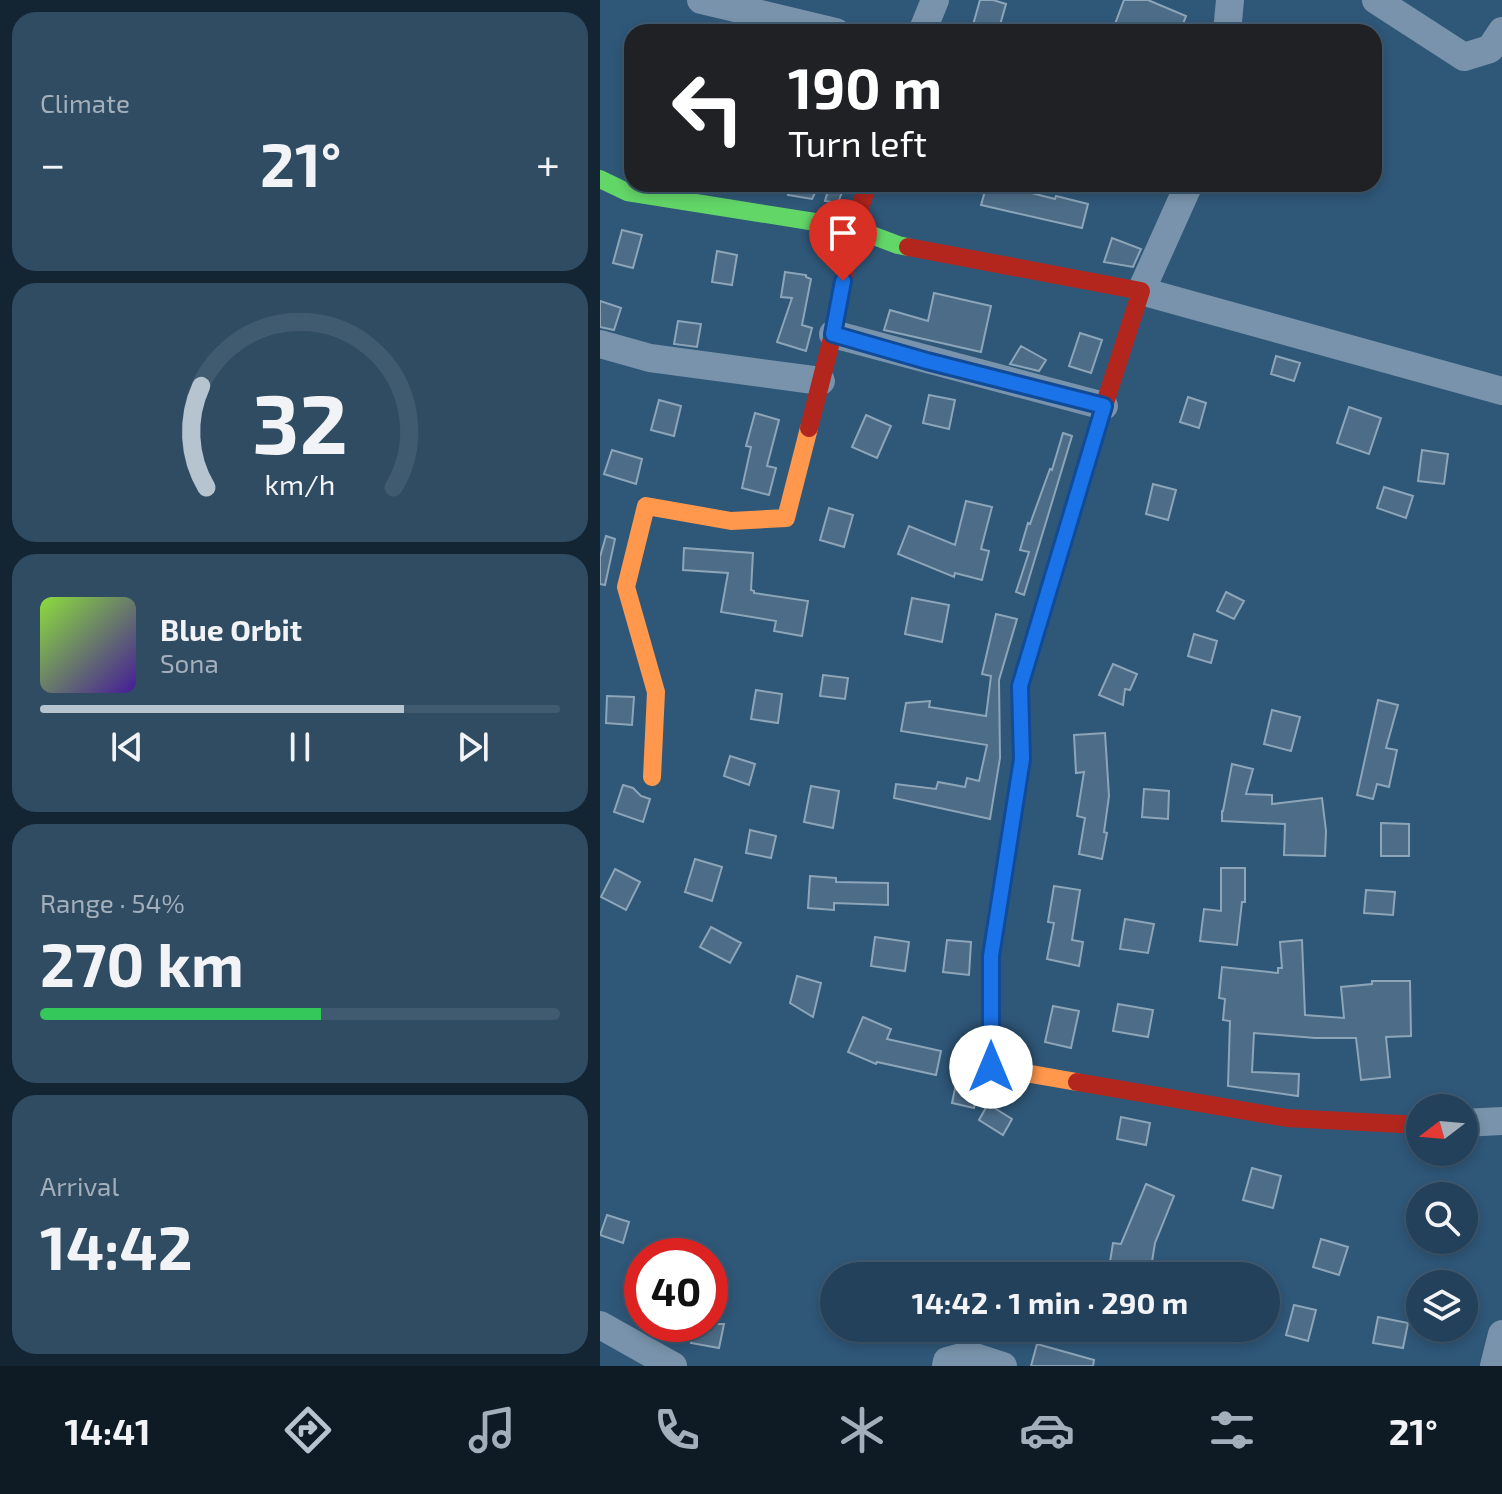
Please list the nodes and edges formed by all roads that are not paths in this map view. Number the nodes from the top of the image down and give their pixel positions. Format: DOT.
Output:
graph roads {
  1 [pos="701,0"];
  2 [pos="935,0"];
  3 [pos="1230,0"];
  4 [pos="1376,0"];
  5 [pos="802,24"];
  6 [pos="925,24"];
  7 [pos="1228,24"];
  8 [pos="1502,31"];
  9 [pos="600,179"];
  10 [pos="624,191"];
  11 [pos="627,192"];
  12 [pos="865,192"];
  13 [pos="1185,192"];
  14 [pos="853,228"];
  15 [pos="1141,291"];
  16 [pos="833,334"];
  17 [pos="600,344"];
  18 [pos="821,381"];
  19 [pos="1502,391"];
  20 [pos="1104,406"];
  21 [pos="652,777"];
  22 [pos="1502,1121"];
  23 [pos="1478,1122"];
  24 [pos="1406,1124"];
  25 [pos="600,1325"];
  26 [pos="1502,1334"];
  27 [pos="673,1366"];
  28 [pos="946,1366"];
  29 [pos="1003,1366"];
  30 [pos="1494,1366"];
  1 -- 5 [label="street"];
  2 -- 6 [label="street"];
  3 -- 7 [label="street"];
  4 -- 8 [label="street"];
  9 -- 10 [label="street"];
  11 -- 14 [label="street"];
  12 -- 14 [label="street"];
  13 -- 15 [label="street"];
  14 -- 15 [label="street"];
  14 -- 16 [label="street"];
  15 -- 19 [label="street"];
  15 -- 20 [label="street"];
  16 -- 18 [label="street"];
  16 -- 20 [label="street"];
  17 -- 18 [label="street"];
  18 -- 21 [label="street"];
  20 -- 24 [label="street"];
  22 -- 23 [label="street"];
  25 -- 27 [label="street"];
  26 -- 30 [label="street"];
  28 -- 29 [label="street"];
}
